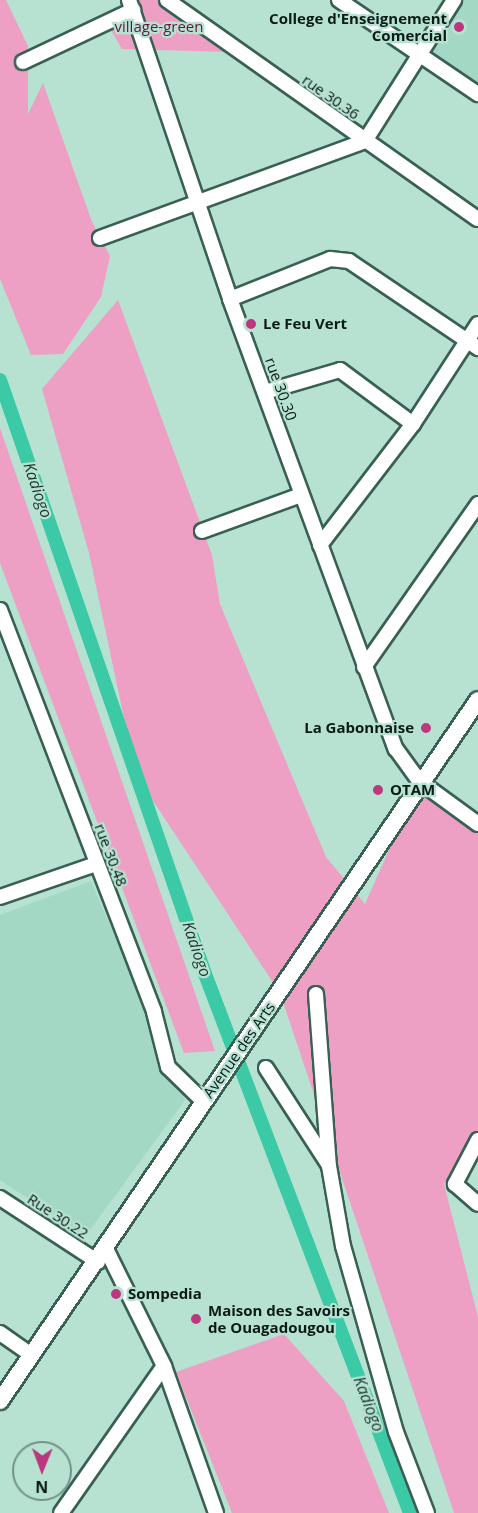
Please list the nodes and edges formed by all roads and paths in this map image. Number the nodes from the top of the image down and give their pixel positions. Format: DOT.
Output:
graph roads {
  1 [pos="166,0"];
  2 [pos="339,0"];
  3 [pos="454,0"];
  4 [pos="131,5"];
  5 [pos="418,52"];
  6 [pos="23,62"];
  7 [pos="478,94"];
  8 [pos="365,141"];
  9 [pos="199,201"];
  10 [pos="478,219"];
  11 [pos="100,238"];
  12 [pos="230,299"];
  13 [pos="478,324"];
  14 [pos="473,344"];
  15 [pos="266,392"];
  16 [pos="413,424"];
  17 [pos="301,495"];
  18 [pos="478,504"];
  19 [pos="202,531"];
  20 [pos="320,545"];
  21 [pos="0,610"];
  22 [pos="364,667"];
  23 [pos="478,700"];
  24 [pos="419,781"];
  25 [pos="478,824"];
  26 [pos="96,864"];
  27 [pos="0,897"];
  28 [pos="316,994"];
  29 [pos="266,1068"];
  30 [pos="203,1101"];
  31 [pos="478,1140"];
  32 [pos="329,1166"];
  33 [pos="0,1198"];
  34 [pos="478,1204"];
  35 [pos="102,1255"];
  36 [pos="0,1333"];
  37 [pos="32,1355"];
  38 [pos="164,1366"];
  39 [pos="0,1401"];
  40 [pos="61,1513"];
  41 [pos="216,1513"];
  42 [pos="427,1513"];
  1 -- 8 [label="street, rue 30.36"];
  2 -- 5 [label="street"];
  3 -- 5 [label="street"];
  4 -- 6 [label="street"];
  4 -- 9 [label="street, rue 30.30"];
  5 -- 7 [label="street"];
  5 -- 8 [label="street"];
  8 -- 9 [label="street"];
  8 -- 10 [label="street, rue 30.36"];
  9 -- 11 [label="street"];
  9 -- 12 [label="street, rue 30.30"];
  12 -- 14 [label="street"];
  12 -- 15 [label="street, rue 30.30"];
  13 -- 14 [label="street"];
  14 -- 16 [label="street"];
  15 -- 16 [label="street"];
  15 -- 17 [label="street, rue 30.30"];
  16 -- 20 [label="street"];
  17 -- 19 [label="street"];
  17 -- 20 [label="street, rue 30.30"];
  18 -- 22 [label="street"];
  20 -- 22 [label="street, rue 30.30"];
  21 -- 26 [label="street, rue 30.48"];
  22 -- 24 [label="street, rue 30.30"];
  23 -- 24 [label="street, Avenue des Arts"];
  24 -- 25 [label="street, rue 30.30"];
  24 -- 30 [label="street, Avenue des Arts"];
  26 -- 27 [label="street"];
  26 -- 30 [label="street, rue 30.48"];
  28 -- 32 [label="street"];
  29 -- 32 [label="street"];
  30 -- 35 [label="street, Avenue des Arts"];
  31 -- 34 [label="street"];
  32 -- 42 [label="street"];
  33 -- 35 [label="street, Rue 30.22"];
  35 -- 37 [label="street, Avenue des Arts"];
  35 -- 38 [label="street"];
  36 -- 37 [label="street"];
  37 -- 39 [label="street, Avenue des Arts"];
  38 -- 40 [label="street"];
  38 -- 41 [label="street"];
}
